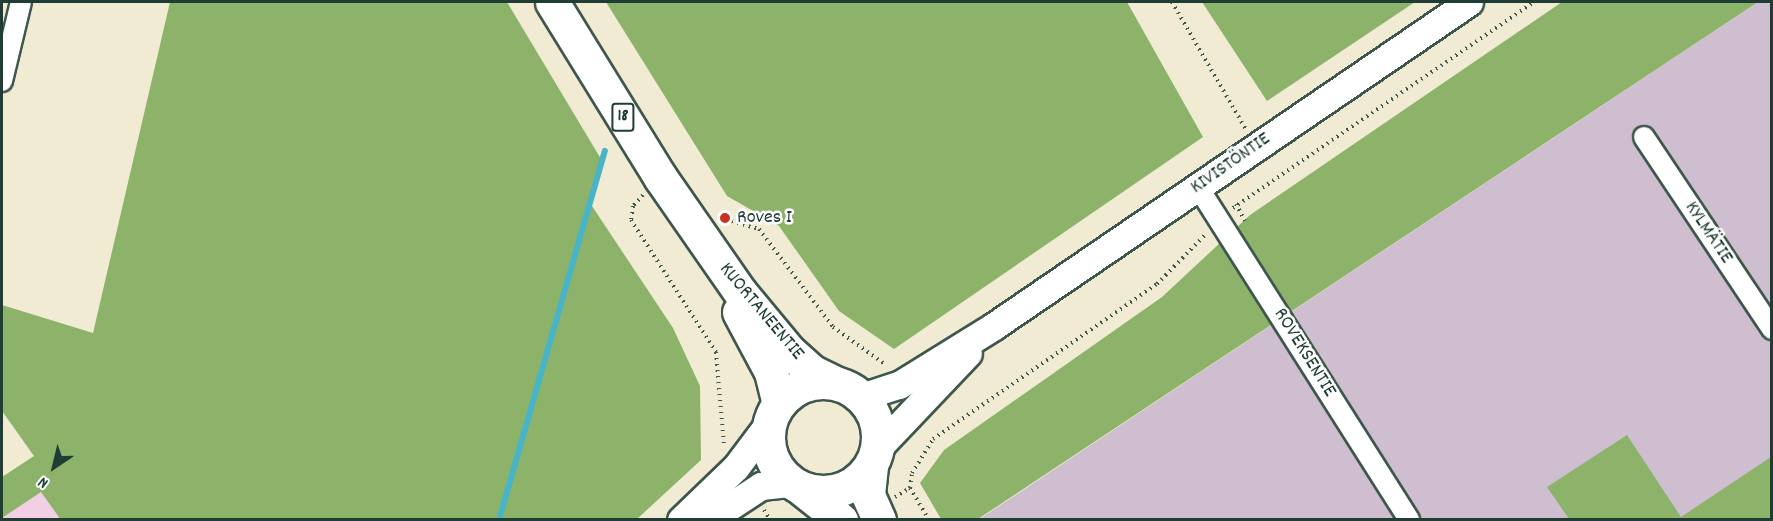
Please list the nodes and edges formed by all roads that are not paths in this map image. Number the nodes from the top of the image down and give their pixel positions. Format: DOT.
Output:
graph roads {
  1 [pos="21,2"];
  2 [pos="552,2"];
  3 [pos="1469,2"];
  4 [pos="2,81"];
  5 [pos="1644,137"];
  6 [pos="1198,187"];
  7 [pos="690,222"];
  8 [pos="994,326"];
  9 [pos="1772,329"];
  10 [pos="849,390"];
  11 [pos="774,413"];
  12 [pos="874,458"];
  13 [pos="796,486"];
  14 [pos="876,515"];
  15 [pos="681,519"];
  16 [pos="709,519"];
  17 [pos="841,519"];
  18 [pos="1409,519"];
  1 -- 4 [label="street"];
  2 -- 7 [label="highway, KUORTANEENTIE / 18"];
  3 -- 6 [label="main road, KIVISTÖNTIE"];
  5 -- 9 [label="street, KYLMÄTIE"];
  6 -- 8 [label="main road, KIVISTÖNTIE"];
  6 -- 18 [label="street, ROVEKSENTIE"];
  7 -- 10 [label="highway, KUORTANEENTIE / 18"];
  7 -- 11 [label="highway, KUORTANEENTIE / 18"];
  8 -- 10 [label="main road, KIVISTÖNTIE"];
  8 -- 12 [label="main road, KIVISTÖNTIE"];
  10 -- 11 [label="highway"];
  10 -- 12 [label="highway"];
  11 -- 13 [label="highway, 18"];
  11 -- 15 [label="main road"];
  12 -- 13 [label="highway"];
  12 -- 14 [label="highway"];
  13 -- 16 [label="main road"];
  13 -- 17 [label="highway, 18"];
}
